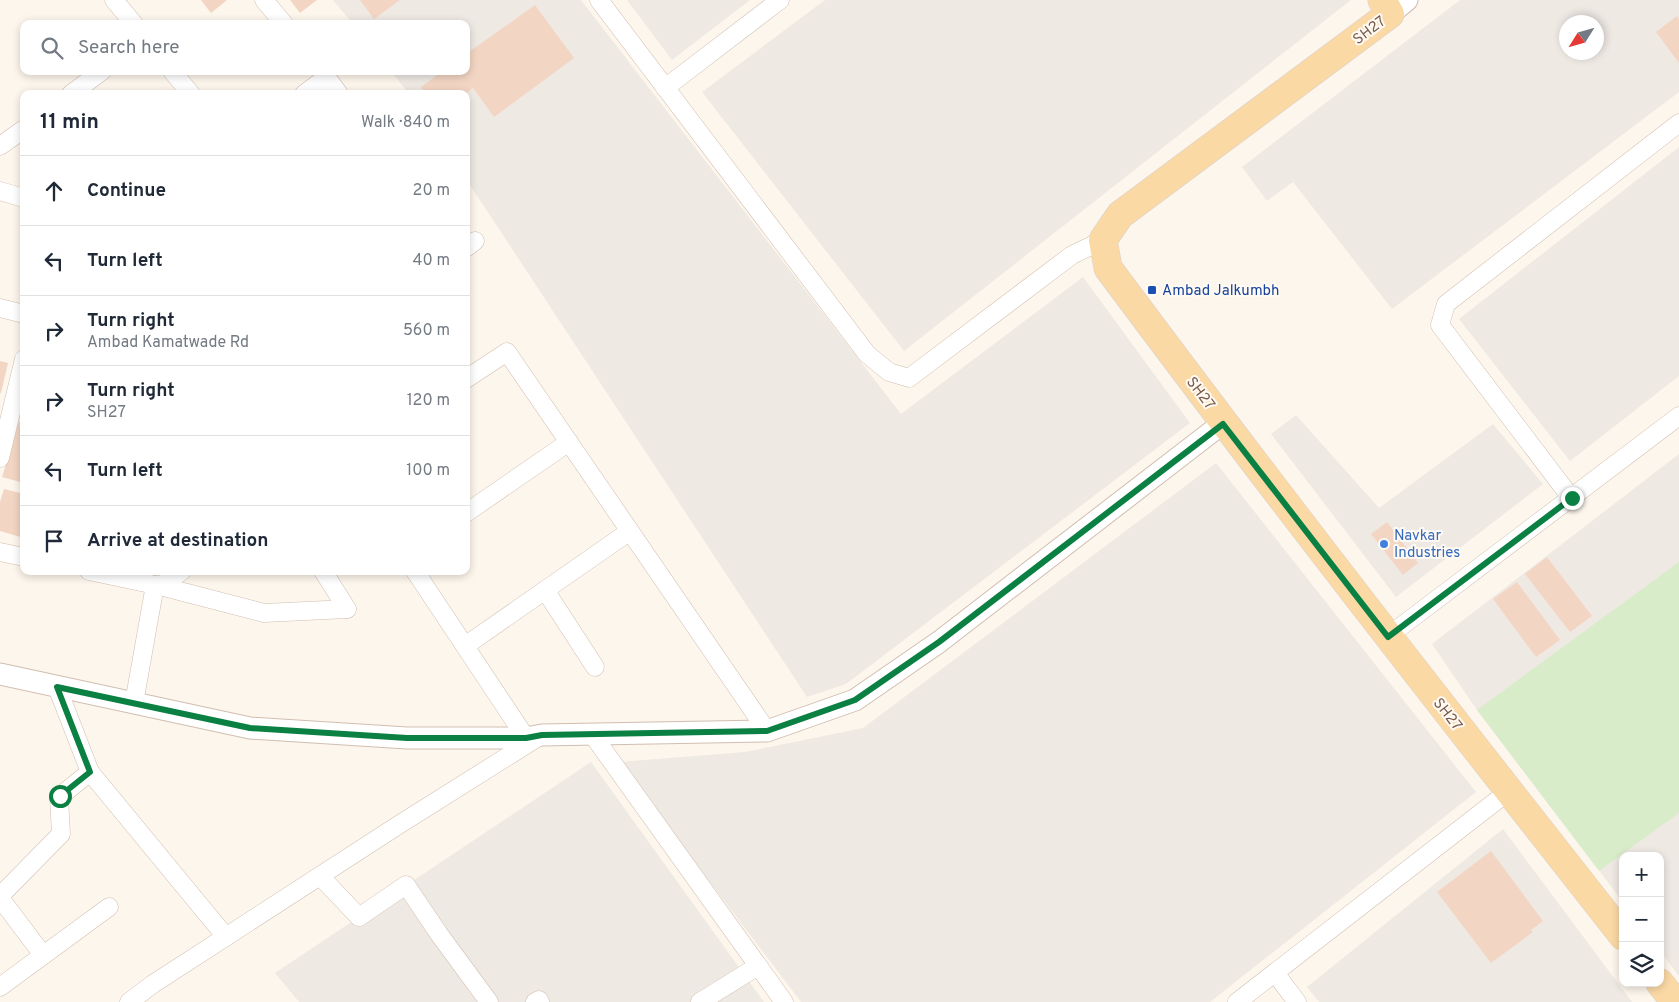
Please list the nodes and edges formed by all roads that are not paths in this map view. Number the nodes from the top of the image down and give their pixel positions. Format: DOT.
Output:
graph roads {
  1 [pos="114,0"];
  2 [pos="264,0"];
  3 [pos="599,0"];
  4 [pos="780,0"];
  5 [pos="1393,5"];
  6 [pos="131,20"];
  7 [pos="281,20"];
  8 [pos="97,75"];
  9 [pos="175,75"];
  10 [pos="323,75"];
  11 [pos="325,75"];
  12 [pos="665,88"];
  13 [pos="77,90"];
  14 [pos="187,90"];
  15 [pos="308,90"];
  16 [pos="336,90"];
  17 [pos="1679,123"];
  18 [pos="20,132"];
  19 [pos="0,146"];
  20 [pos="0,191"];
  21 [pos="20,197"];
  22 [pos="1102,240"];
  23 [pos="0,308"];
  24 [pos="20,313"];
  25 [pos="20,376"];
  26 [pos="470,376"];
  27 [pos="1679,416"];
  28 [pos="1223,424"];
  29 [pos="570,442"];
  30 [pos="0,458"];
  31 [pos="1572,498"];
  32 [pos="470,510"];
  33 [pos="630,531"];
  34 [pos="0,552"];
  35 [pos="20,556"];
  36 [pos="107,575"];
  37 [pos="175,575"];
  38 [pos="326,575"];
  39 [pos="418,575"];
  40 [pos="157,586"];
  41 [pos="545,590"];
  42 [pos="1388,637"];
  43 [pos="465,646"];
  44 [pos="595,667"];
  45 [pos="0,674"];
  46 [pos="57,687"];
  47 [pos="134,703"];
  48 [pos="767,731"];
  49 [pos="592,734"];
  50 [pos="534,736"];
  51 [pos="90,772"];
  52 [pos="1509,791"];
  53 [pos="320,876"];
  54 [pos="0,897"];
  55 [pos="109,907"];
  56 [pos="1619,931"];
  57 [pos="226,937"];
  58 [pos="43,955"];
  59 [pos="758,966"];
  60 [pos="1275,972"];
  61 [pos="0,987"];
  62 [pos="1663,987"];
  63 [pos="129,1002"];
  64 [pos="489,1002"];
  65 [pos="535,1002"];
  66 [pos="540,1002"];
  67 [pos="700,1002"];
  68 [pos="784,1002"];
  69 [pos="1238,1002"];
  70 [pos="1297,1002"];
  71 [pos="1675,1002"];
  1 -- 6 [label="street"];
  2 -- 7 [label="street"];
  3 -- 12 [label="street"];
  4 -- 12 [label="street"];
  5 -- 22 [label="main road, SH27 / SH27"];
  8 -- 13 [label="street"];
  9 -- 14 [label="street"];
  10 -- 15 [label="street"];
  11 -- 16 [label="street"];
  12 -- 22 [label="street"];
  17 -- 31 [label="street"];
  18 -- 19 [label="street"];
  20 -- 21 [label="street"];
  22 -- 28 [label="main road, SH27 / SH27"];
  23 -- 24 [label="street"];
  25 -- 30 [label="street"];
  26 -- 29 [label="street"];
  27 -- 31 [label="street"];
  28 -- 42 [label="main road, SH27 / SH27"];
  28 -- 48 [label="street"];
  29 -- 32 [label="street"];
  29 -- 33 [label="street"];
  31 -- 42 [label="street"];
  33 -- 41 [label="street"];
  33 -- 48 [label="street"];
  34 -- 35 [label="street"];
  36 -- 40 [label="street"];
  37 -- 40 [label="street"];
  38 -- 40 [label="street"];
  39 -- 43 [label="street"];
  40 -- 47 [label="street"];
  41 -- 43 [label="street"];
  41 -- 44 [label="street"];
  42 -- 52 [label="main road, SH27 / SH27"];
  43 -- 50 [label="street"];
  45 -- 46 [label="street"];
  46 -- 47 [label="street"];
  46 -- 51 [label="street"];
  47 -- 50 [label="street"];
  48 -- 49 [label="street"];
  49 -- 50 [label="street"];
  49 -- 59 [label="street"];
  50 -- 53 [label="street"];
  51 -- 54 [label="street"];
  51 -- 57 [label="street"];
  52 -- 56 [label="main road, SH27 / SH27"];
  52 -- 60 [label="street"];
  53 -- 57 [label="street"];
  53 -- 64 [label="street"];
  54 -- 58 [label="street"];
  55 -- 58 [label="street"];
  57 -- 63 [label="street"];
  58 -- 61 [label="street"];
  59 -- 67 [label="street"];
  59 -- 68 [label="street"];
  60 -- 69 [label="street"];
  60 -- 70 [label="street"];
  62 -- 71 [label="main road"];
  65 -- 66 [label="street"];
}
